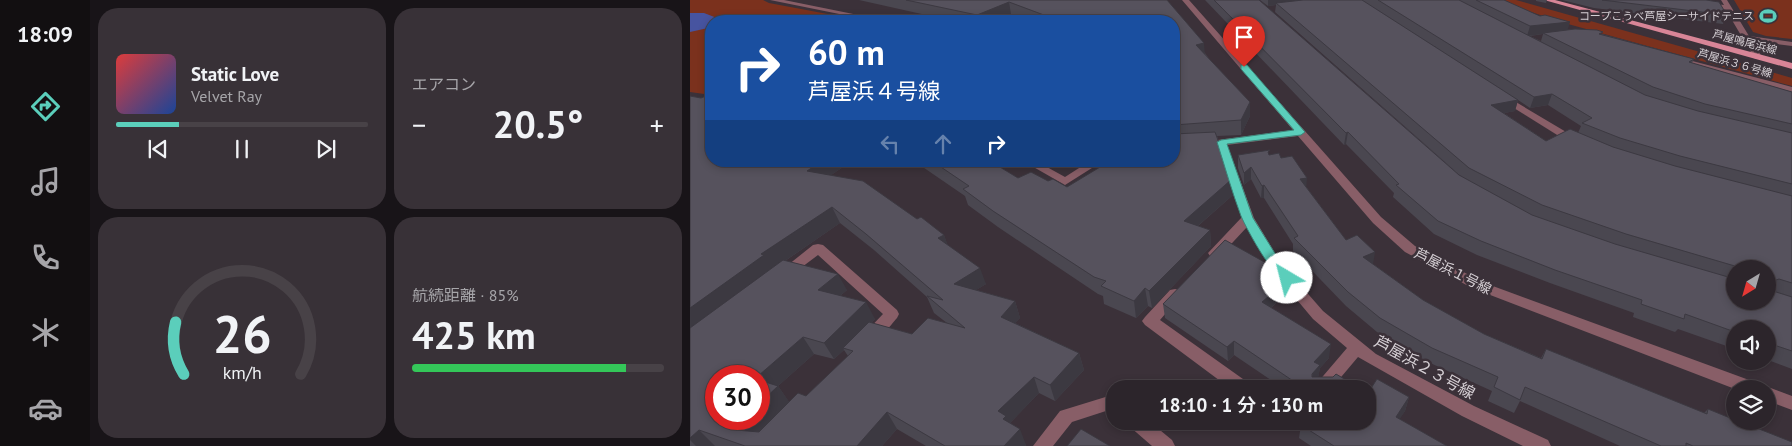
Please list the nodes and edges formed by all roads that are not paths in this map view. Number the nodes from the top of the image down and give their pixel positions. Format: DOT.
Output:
graph roads {
  1 [pos="772,0"];
  2 [pos="1185,0"];
  3 [pos="1547,0"];
  4 [pos="1724,0"];
  5 [pos="1699,4"];
  6 [pos="1728,8"];
  7 [pos="852,15"];
  8 [pos="1746,38"];
  9 [pos="1792,44"];
  10 [pos="1664,54"];
  11 [pos="1758,57"];
  12 [pos="1792,66"];
  13 [pos="1792,90"];
  14 [pos="1493,91"];
  15 [pos="1301,132"];
  16 [pos="1221,142"];
  17 [pos="1204,143"];
  18 [pos="1582,144"];
  19 [pos="1039,167"];
  20 [pos="1089,167"];
  21 [pos="1248,218"];
  22 [pos="1203,265"];
  23 [pos="770,284"];
  24 [pos="1183,286"];
  25 [pos="858,348"];
  26 [pos="1357,348"];
  27 [pos="1232,380"];
  28 [pos="1328,380"];
  29 [pos="1730,380"];
  30 [pos="1776,397"];
  31 [pos="1792,403"];
  32 [pos="1106,404"];
  33 [pos="1146,430"];
  34 [pos="1042,446"];
  35 [pos="1166,446"];
  36 [pos="1542,446"];
  1 -- 7 [label="street"];
  2 -- 15 [label="street, 芦屋浜１号線"];
  3 -- 11 [label="main road, 芦屋鳴尾浜線"];
  4 -- 6 [label="street"];
  5 -- 6 [label="street"];
  6 -- 8 [label="street"];
  8 -- 9 [label="street"];
  8 -- 11 [label="street"];
  10 -- 13 [label="street, 芦屋浜３６号線"];
  11 -- 12 [label="main road, 芦屋鳴尾浜線"];
  14 -- 18 [label="street"];
  15 -- 16 [label="street"];
  15 -- 29 [label="street, 芦屋浜１号線"];
  16 -- 17 [label="street"];
  16 -- 21 [label="street, 芦屋浜２３号線"];
  19 -- 20 [label="street"];
  21 -- 22 [label="street"];
  21 -- 26 [label="street, 芦屋浜２３号線"];
  23 -- 25 [label="street"];
  24 -- 27 [label="street"];
  26 -- 28 [label="street"];
  26 -- 36 [label="street, 芦屋浜２３号線"];
  30 -- 31 [label="street"];
  32 -- 34 [label="street"];
  33 -- 35 [label="street"];
}
